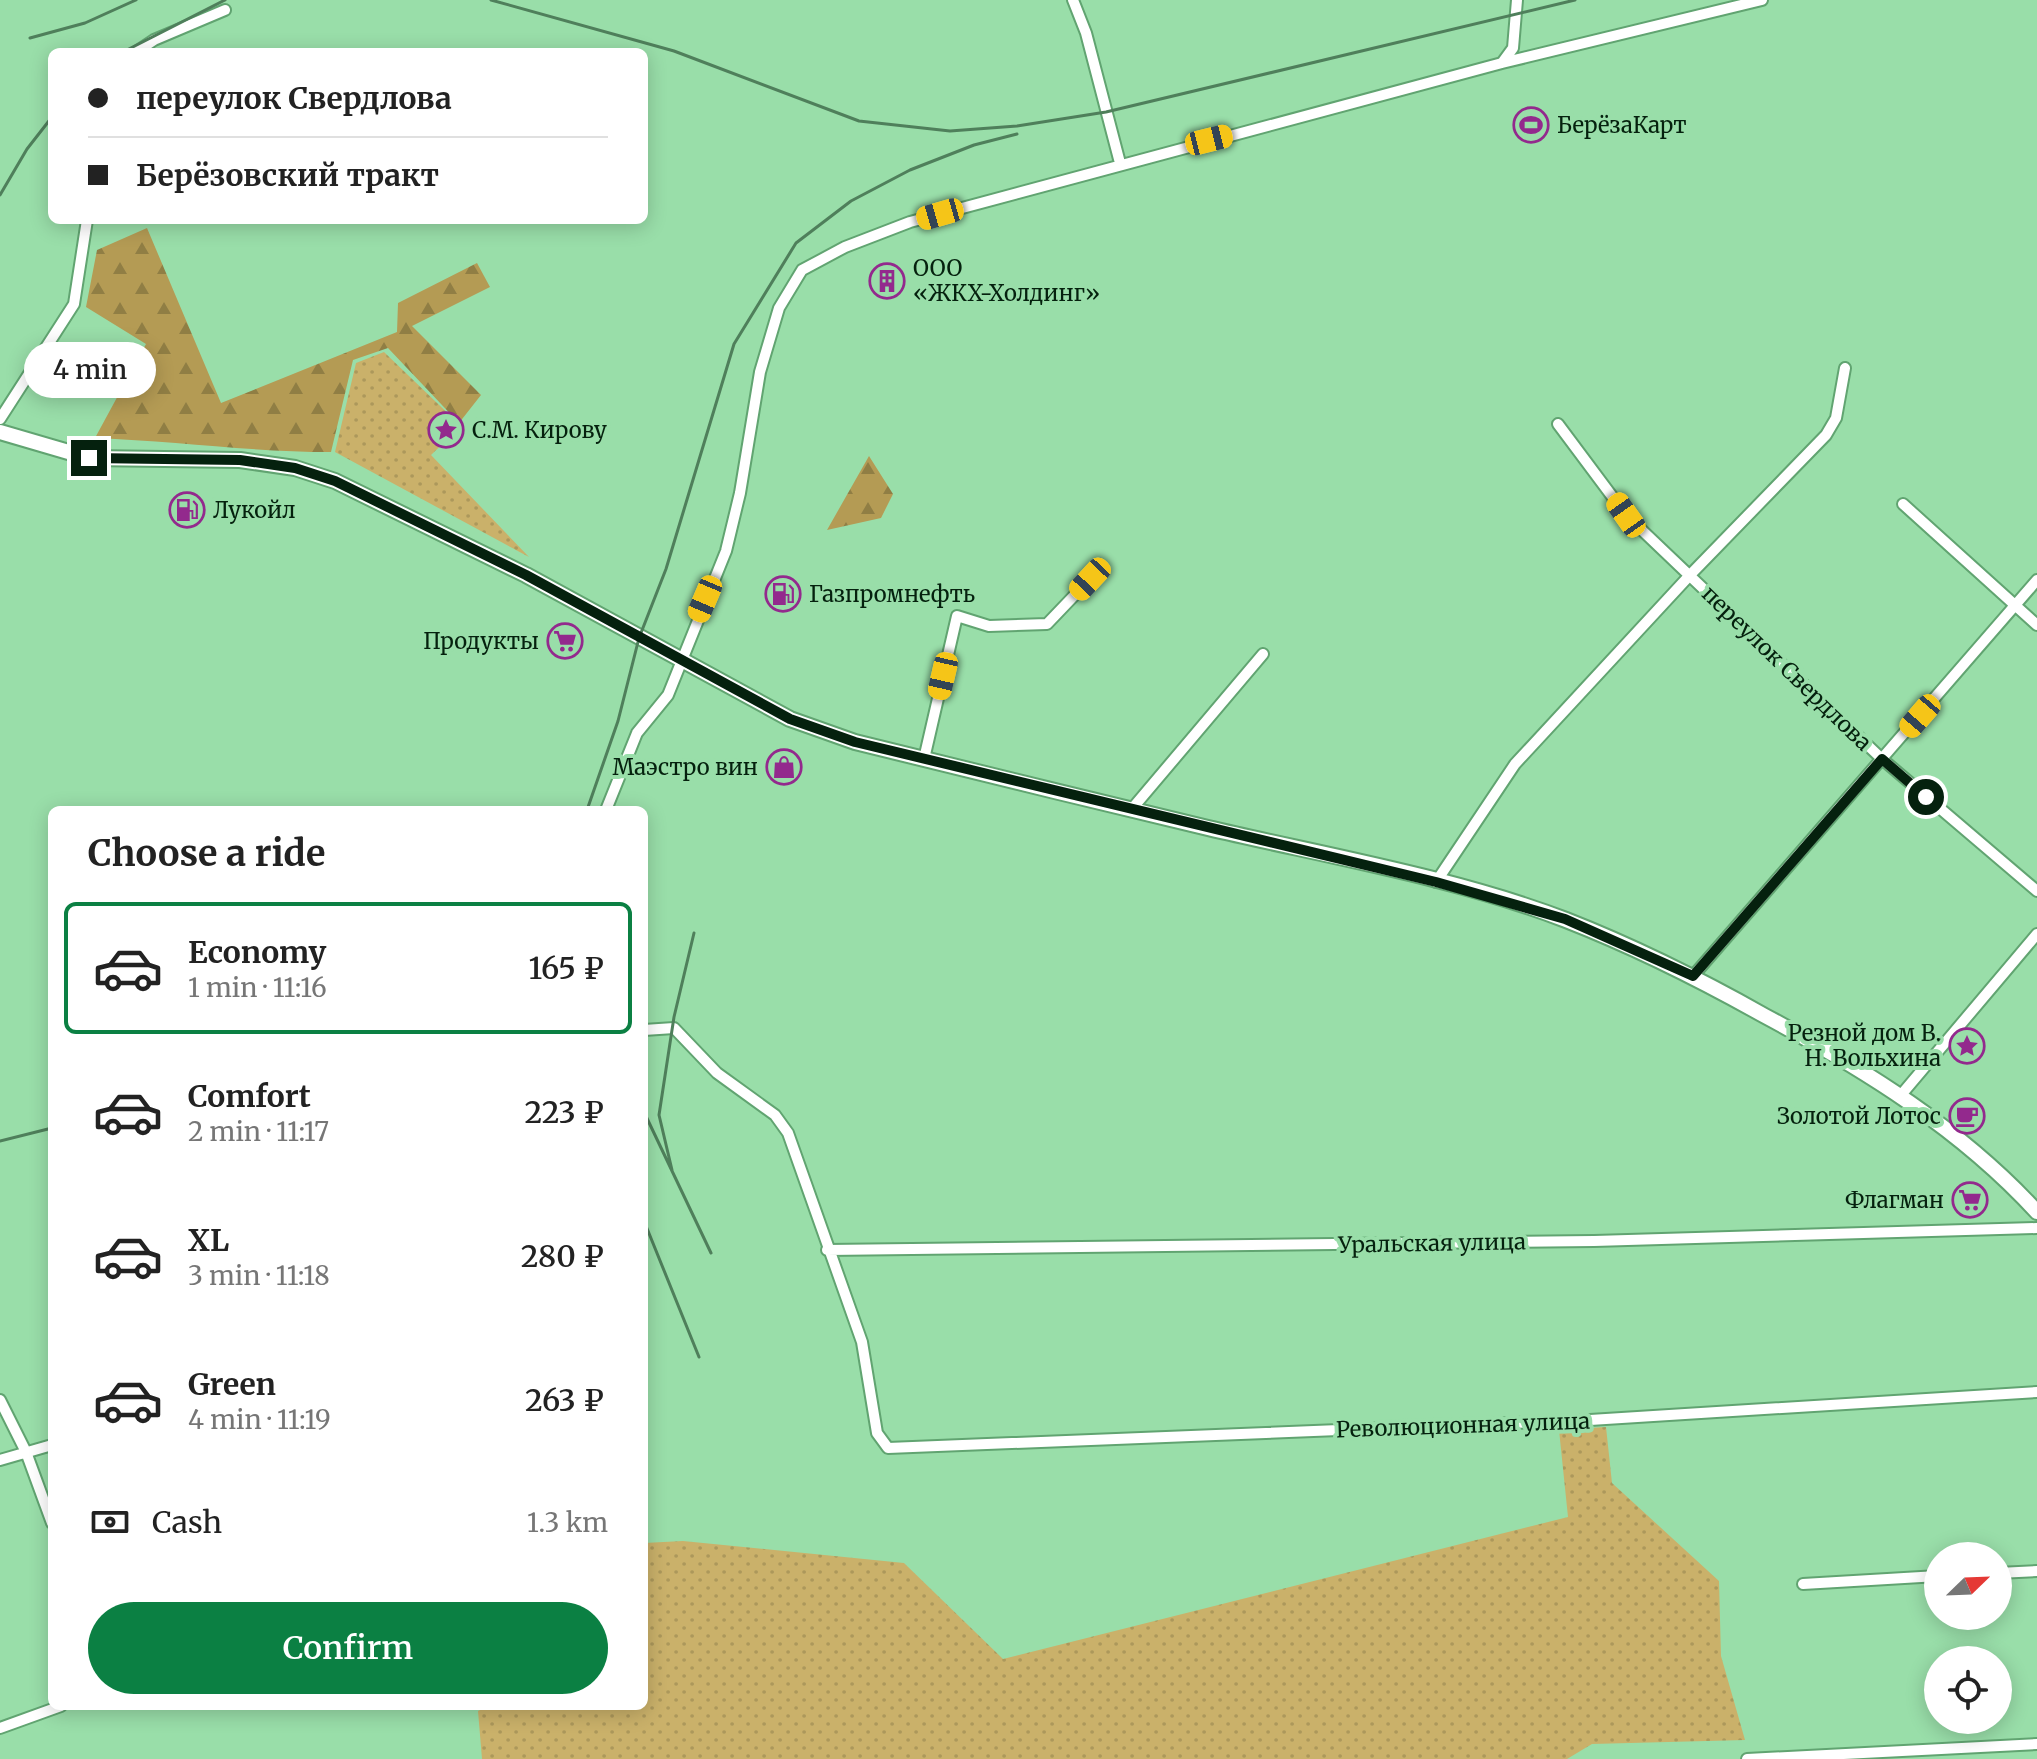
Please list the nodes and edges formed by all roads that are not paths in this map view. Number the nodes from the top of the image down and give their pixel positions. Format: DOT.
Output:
graph roads {
  1 [pos="1073,0"];
  2 [pos="1517,0"];
  3 [pos="1762,0"];
  4 [pos="225,10"];
  5 [pos="142,48"];
  6 [pos="1502,63"];
  7 [pos="1120,163"];
  8 [pos="86,224"];
  9 [pos="1845,368"];
  10 [pos="0,419"];
  11 [pos="1558,424"];
  12 [pos="0,432"];
  13 [pos="1903,504"];
  14 [pos="1690,575"];
  15 [pos="1090,579"];
  16 [pos="2037,580"];
  17 [pos="2015,607"];
  18 [pos="2037,625"];
  19 [pos="1263,654"];
  20 [pos="679,659"];
  21 [pos="924,759"];
  22 [pos="1882,759"];
  23 [pos="608,806"];
  24 [pos="1131,810"];
  25 [pos="1436,882"];
  26 [pos="2037,891"];
  27 [pos="2037,934"];
  28 [pos="1693,976"];
  29 [pos="648,1030"];
  30 [pos="1901,1095"];
  31 [pos="2037,1212"];
  32 [pos="2037,1228"];
  33 [pos="827,1250"];
  34 [pos="2037,1392"];
  35 [pos="0,1400"];
  36 [pos="48,1446"];
  37 [pos="26,1452"];
  38 [pos="0,1460"];
  39 [pos="48,1512"];
  40 [pos="2037,1571"];
  41 [pos="2012,1572"];
  42 [pos="1924,1577"];
  43 [pos="1803,1584"];
  44 [pos="50,1710"];
  45 [pos="0,1728"];
  46 [pos="2037,1744"];
  47 [pos="1747,1759"];
  1 -- 7 [label="street"];
  2 -- 6 [label="street"];
  3 -- 6 [label="street"];
  4 -- 5 [label="street"];
  6 -- 7 [label="street"];
  7 -- 20 [label="street"];
  8 -- 10 [label="street"];
  9 -- 14 [label="street"];
  11 -- 14 [label="street, переулок Свердлова"];
  12 -- 20 [label="main road"];
  13 -- 17 [label="street"];
  14 -- 22 [label="street, переулок Свердлова"];
  14 -- 25 [label="street"];
  15 -- 21 [label="street"];
  16 -- 17 [label="street"];
  17 -- 18 [label="street"];
  17 -- 22 [label="street"];
  19 -- 24 [label="street"];
  20 -- 21 [label="main road"];
  20 -- 23 [label="street"];
  21 -- 24 [label="main road"];
  22 -- 26 [label="street, переулок Свердлова"];
  22 -- 28 [label="street"];
  24 -- 25 [label="main road"];
  25 -- 28 [label="main road"];
  27 -- 30 [label="street"];
  28 -- 30 [label="main road"];
  29 -- 33 [label="street"];
  30 -- 31 [label="main road"];
  32 -- 33 [label="street, Уральская улица"];
  33 -- 34 [label="street, Революционная улица"];
  35 -- 37 [label="street"];
  36 -- 37 [label="street"];
  37 -- 38 [label="street"];
  37 -- 39 [label="street"];
  40 -- 41 [label="street"];
  42 -- 43 [label="street"];
  44 -- 45 [label="street"];
  46 -- 47 [label="street"];
}
